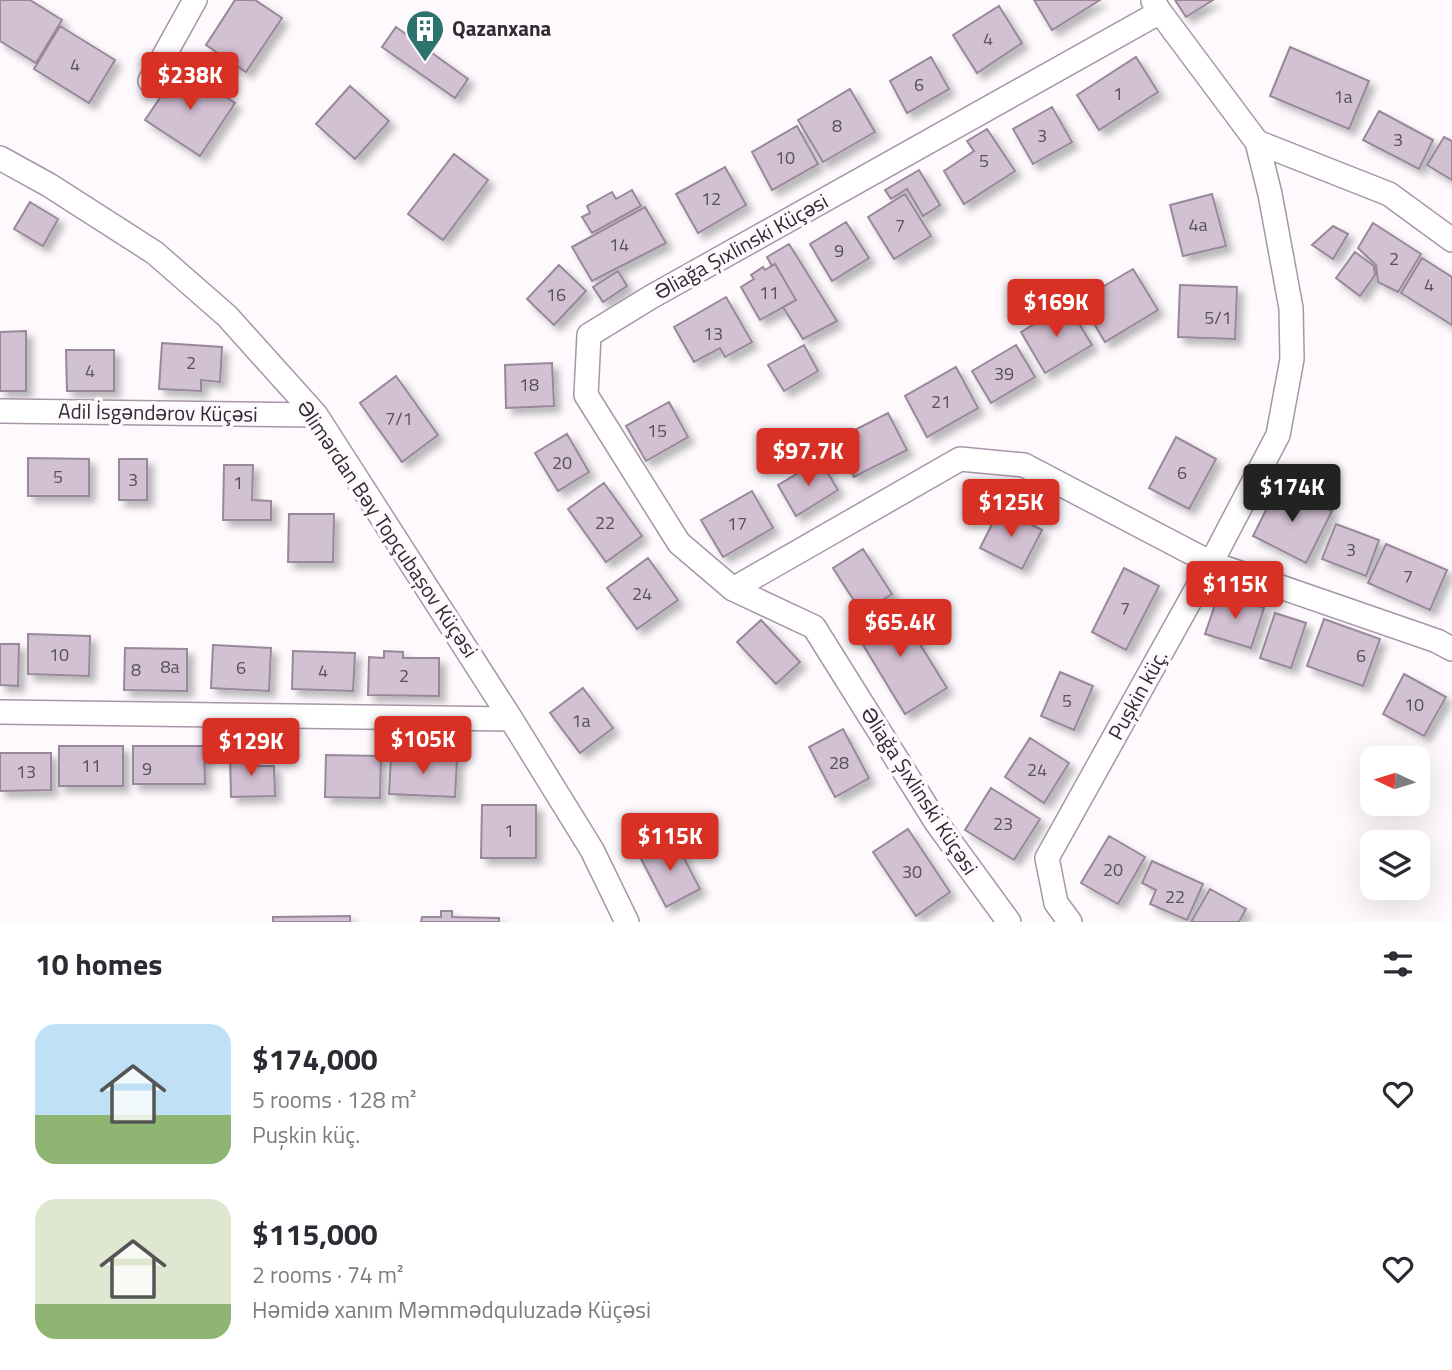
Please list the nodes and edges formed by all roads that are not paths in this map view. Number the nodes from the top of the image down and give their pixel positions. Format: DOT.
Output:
graph roads {
  1 [pos="195,0"];
  2 [pos="1156,6"];
  3 [pos="150,80"];
  4 [pos="1257,142"];
  5 [pos="0,158"];
  6 [pos="1452,240"];
  7 [pos="0,411"];
  8 [pos="316,415"];
  9 [pos="1211,563"];
  10 [pos="733,589"];
  11 [pos="1452,649"];
  12 [pos="0,712"];
  13 [pos="511,719"];
  14 [pos="627,922"];
  15 [pos="1009,922"];
  16 [pos="1070,922"];
  1 -- 3 [label="street"];
  2 -- 4 [label="street"];
  2 -- 10 [label="street, Əliağa Şıxlinski Küçəsi"];
  4 -- 6 [label="street"];
  4 -- 9 [label="street, Puşkin küç."];
  5 -- 8 [label="street, Əlimərdan Bəy Topçubaşov Küçəsi"];
  7 -- 8 [label="street, Adil İsgəndərov Küçəsi"];
  8 -- 13 [label="street, Əlimərdan Bəy Topçubaşov Küçəsi"];
  9 -- 10 [label="street"];
  9 -- 11 [label="street"];
  9 -- 16 [label="street, Puşkin küç."];
  10 -- 15 [label="street, Əliağa Şıxlinski Küçəsi"];
  12 -- 13 [label="street"];
  13 -- 14 [label="street, Əlimərdan Bəy Topçubaşov Küçəsi"];
}
